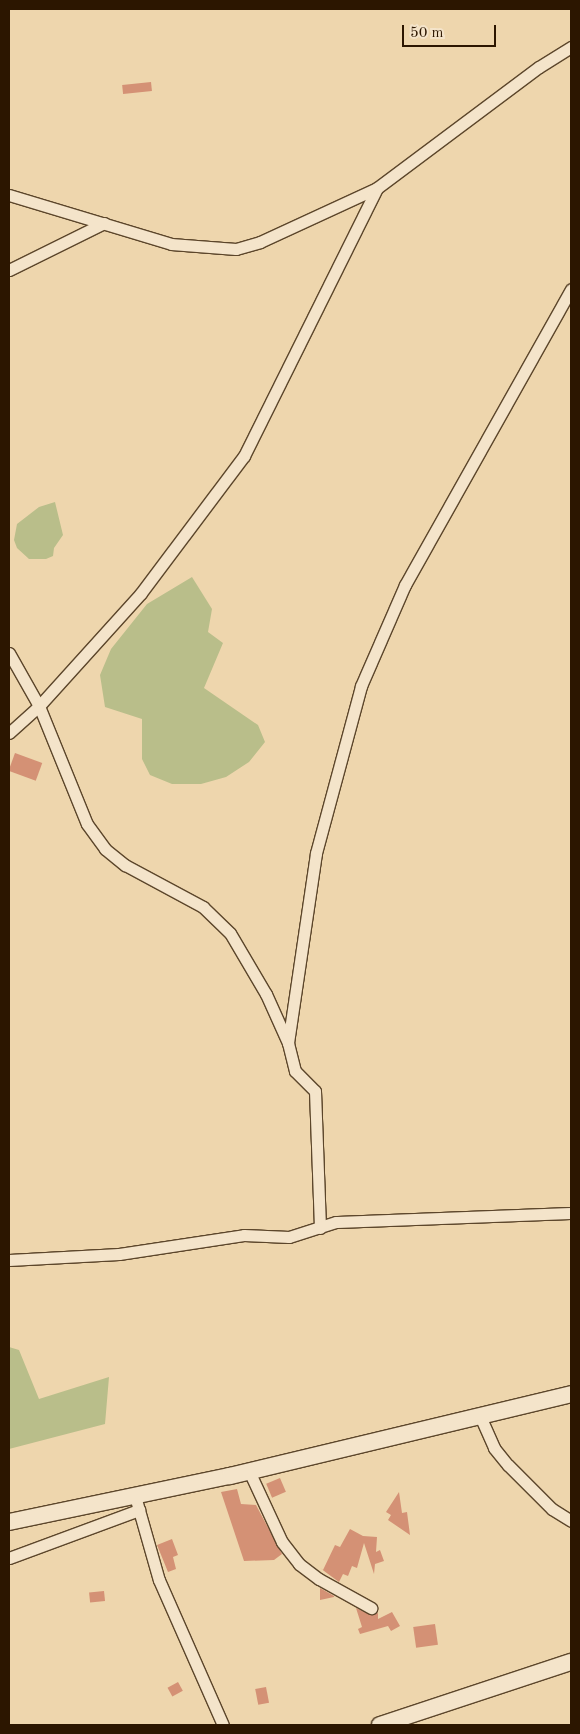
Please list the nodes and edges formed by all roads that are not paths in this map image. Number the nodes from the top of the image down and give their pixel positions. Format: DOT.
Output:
graph roads {
  1 [pos="571,47"];
  2 [pos="378,188"];
  3 [pos="9,195"];
  4 [pos="104,222"];
  5 [pos="9,270"];
  6 [pos="571,289"];
  7 [pos="9,653"];
  8 [pos="39,706"];
  9 [pos="9,733"];
  10 [pos="288,1043"];
  11 [pos="571,1212"];
  12 [pos="320,1228"];
  13 [pos="9,1260"];
  14 [pos="571,1394"];
  15 [pos="480,1416"];
  16 [pos="249,1471"];
  17 [pos="137,1503"];
  18 [pos="571,1521"];
  19 [pos="9,1522"];
  20 [pos="9,1558"];
  21 [pos="371,1608"];
  22 [pos="571,1662"];
  23 [pos="223,1725"];
  24 [pos="380,1725"];
  1 -- 2 [label="street"];
  2 -- 4 [label="street"];
  2 -- 8 [label="street"];
  3 -- 4 [label="street"];
  4 -- 5 [label="street"];
  6 -- 10 [label="street"];
  7 -- 8 [label="street"];
  8 -- 9 [label="street"];
  8 -- 10 [label="street"];
  10 -- 12 [label="street"];
  11 -- 12 [label="street"];
  12 -- 13 [label="street"];
  14 -- 15 [label="street"];
  15 -- 16 [label="street"];
  15 -- 18 [label="street"];
  16 -- 17 [label="street"];
  16 -- 21 [label="street"];
  17 -- 19 [label="street"];
  17 -- 20 [label="street"];
  17 -- 23 [label="street"];
  22 -- 24 [label="street"];
}
